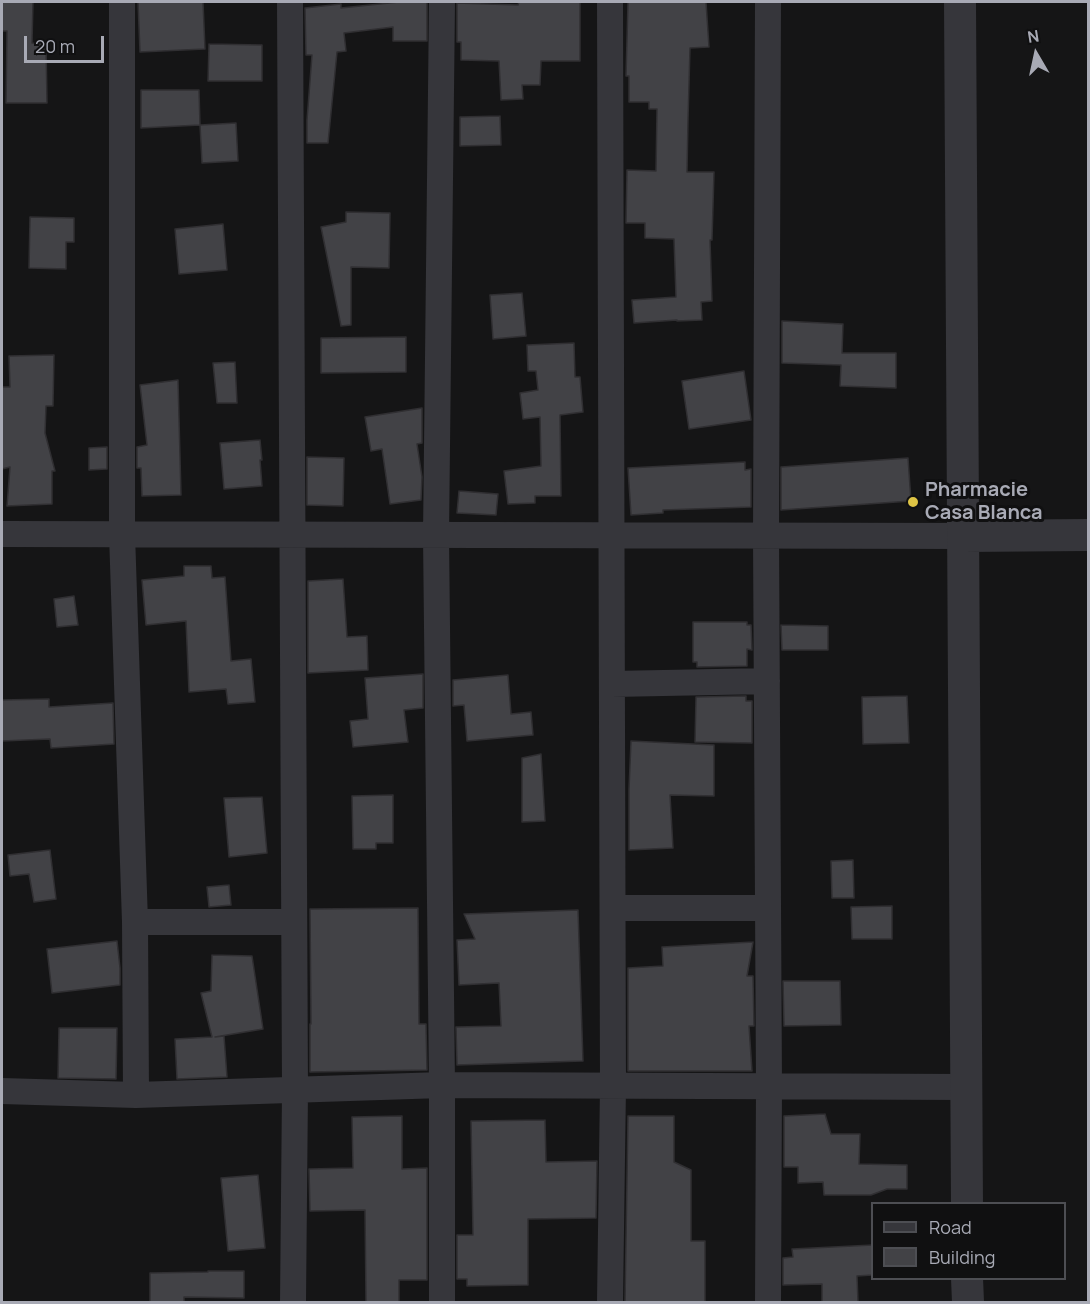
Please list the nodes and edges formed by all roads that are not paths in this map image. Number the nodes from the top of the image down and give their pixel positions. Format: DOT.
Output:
graph roads {
  1 [pos="122,2"];
  2 [pos="290,2"];
  3 [pos="442,2"];
  4 [pos="610,2"];
  5 [pos="768,2"];
  6 [pos="960,2"];
  7 [pos="2,534"];
  8 [pos="122,534"];
  9 [pos="292,534"];
  10 [pos="436,535"];
  11 [pos="612,535"];
  12 [pos="1089,535"];
  13 [pos="766,536"];
  14 [pos="964,536"];
  15 [pos="767,681"];
  16 [pos="612,684"];
  17 [pos="613,908"];
  18 [pos="768,908"];
  19 [pos="294,921"];
  20 [pos="135,922"];
  21 [pos="442,1085"];
  22 [pos="613,1086"];
  23 [pos="769,1086"];
  24 [pos="966,1087"];
  25 [pos="2,1090"];
  26 [pos="295,1090"];
  27 [pos="136,1095"];
  28 [pos="967,1202"];
  29 [pos="967,1280"];
  30 [pos="293,1302"];
  31 [pos="442,1302"];
  32 [pos="610,1302"];
  33 [pos="768,1302"];
  34 [pos="968,1302"];
  1 -- 8 [label="street"];
  2 -- 9 [label="street"];
  3 -- 10 [label="street"];
  4 -- 11 [label="street"];
  5 -- 13 [label="street"];
  6 -- 14 [label="street"];
  7 -- 8 [label="street"];
  8 -- 9 [label="street"];
  8 -- 20 [label="street"];
  9 -- 10 [label="street"];
  9 -- 19 [label="street"];
  10 -- 11 [label="street"];
  10 -- 21 [label="street"];
  11 -- 13 [label="street"];
  11 -- 16 [label="street"];
  12 -- 14 [label="street"];
  13 -- 14 [label="street"];
  13 -- 15 [label="street"];
  14 -- 24 [label="street"];
  15 -- 16 [label="street"];
  15 -- 18 [label="street"];
  16 -- 17 [label="street"];
  17 -- 18 [label="street"];
  17 -- 22 [label="street"];
  18 -- 23 [label="street"];
  19 -- 20 [label="street"];
  19 -- 26 [label="street"];
  20 -- 27 [label="street"];
  21 -- 22 [label="street"];
  21 -- 26 [label="street"];
  21 -- 31 [label="street"];
  22 -- 23 [label="street"];
  22 -- 32 [label="street"];
  23 -- 24 [label="street"];
  23 -- 33 [label="street"];
  24 -- 28 [label="street"];
  25 -- 27 [label="street"];
  26 -- 27 [label="street"];
  26 -- 30 [label="street"];
  29 -- 34 [label="street"];
}
